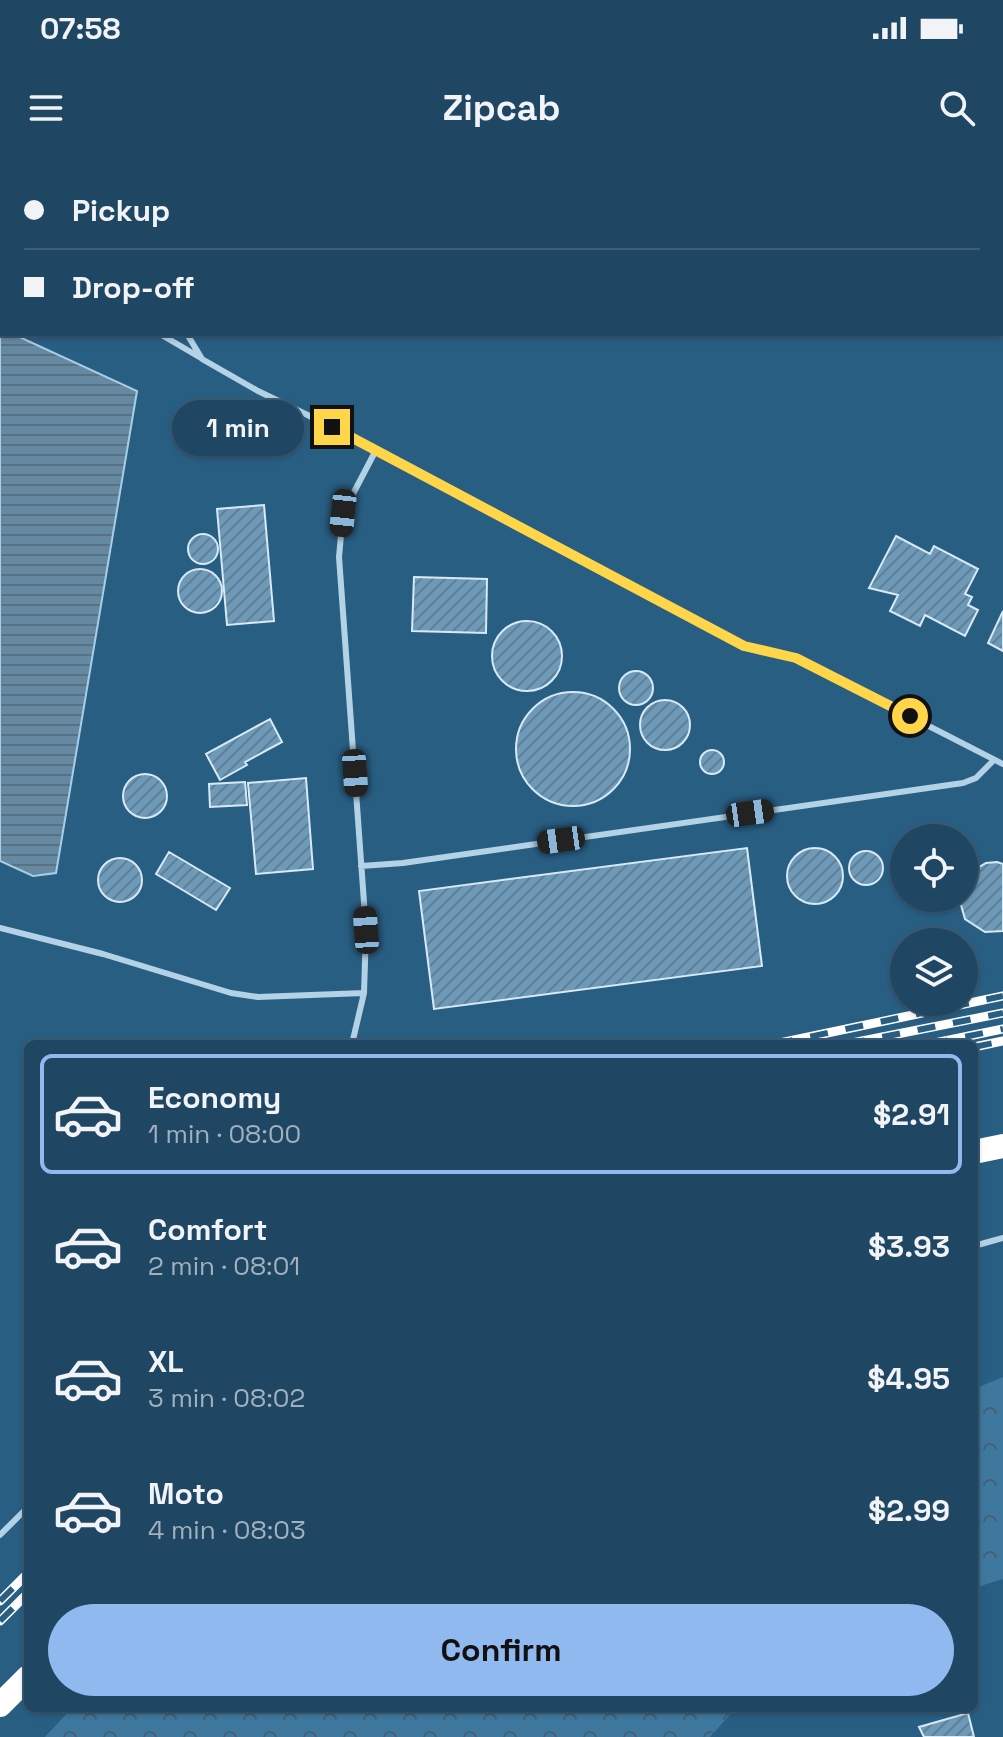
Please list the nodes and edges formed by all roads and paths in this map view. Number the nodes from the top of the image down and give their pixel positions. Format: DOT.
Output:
graph roads {
  1 [pos="163,336"];
  2 [pos="188,336"];
  3 [pos="202,359"];
  4 [pos="376,450"];
  5 [pos="994,760"];
  6 [pos="1003,764"];
  7 [pos="361,866"];
  8 [pos="0,928"];
  9 [pos="364,993"];
  10 [pos="353,1040"];
  11 [pos="1003,1146"];
  12 [pos="978,1151"];
  13 [pos="1003,1238"];
  14 [pos="978,1245"];
  15 [pos="24,1511"];
  16 [pos="0,1535"];
  17 [pos="24,1681"];
  18 [pos="0,1705"];
  1 -- 3 [label="lane"];
  2 -- 3 [label="lane"];
  3 -- 4 [label="lane"];
  4 -- 5 [label="lane"];
  4 -- 7 [label="lane"];
  5 -- 6 [label="lane"];
  5 -- 7 [label="lane"];
  7 -- 9 [label="lane"];
  8 -- 9 [label="lane"];
  9 -- 10 [label="lane"];
  11 -- 12 [label="highway"];
  13 -- 14 [label="lane"];
  15 -- 16 [label="lane"];
  17 -- 18 [label="highway"];
}
